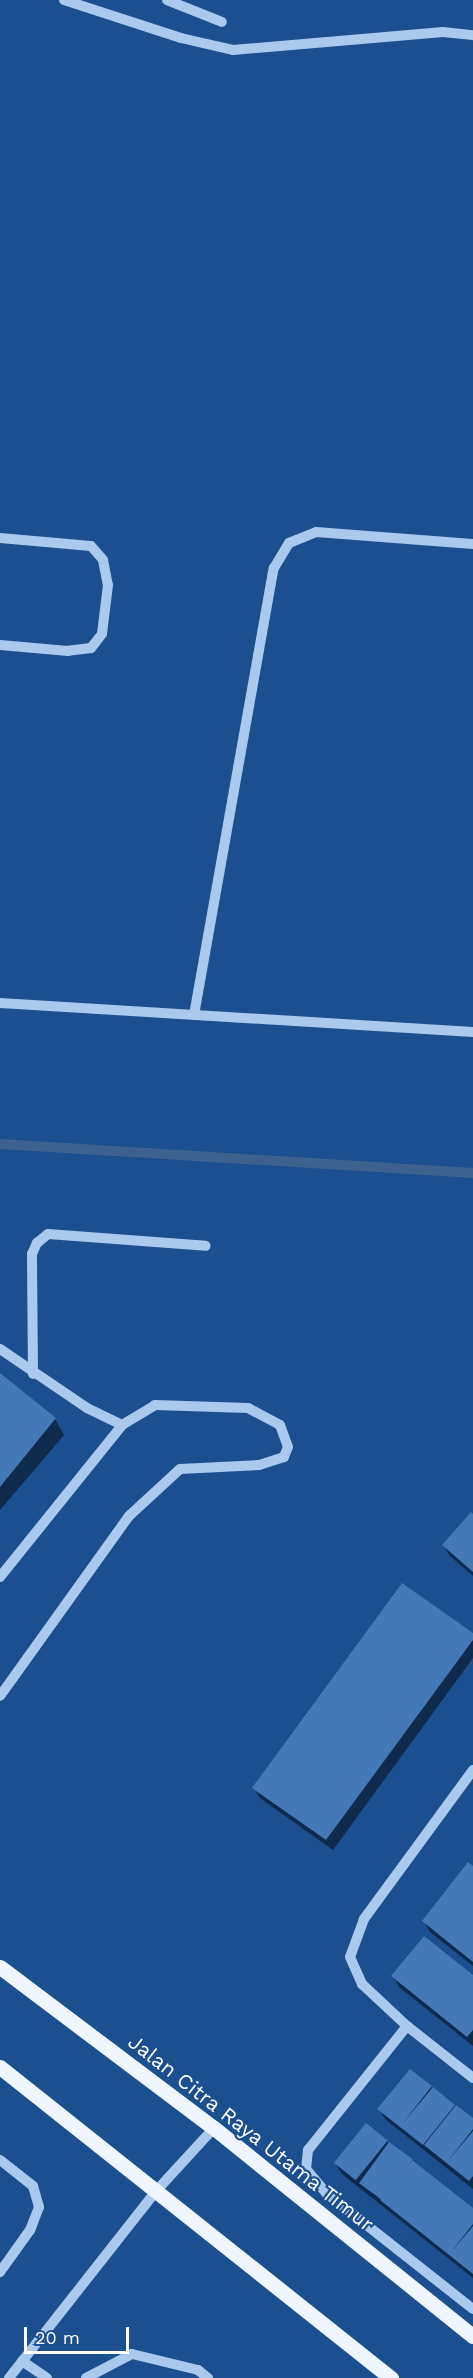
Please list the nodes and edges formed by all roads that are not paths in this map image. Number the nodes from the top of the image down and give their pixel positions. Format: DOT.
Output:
graph roads {
  1 [pos="64,0"];
  2 [pos="167,0"];
  3 [pos="222,22"];
  4 [pos="473,35"];
  5 [pos="0,538"];
  6 [pos="473,544"];
  7 [pos="0,645"];
  8 [pos="0,1003"];
  9 [pos="194,1015"];
  10 [pos="473,1032"];
  11 [pos="206,1246"];
  12 [pos="0,1349"];
  13 [pos="33,1374"];
  14 [pos="122,1425"];
  15 [pos="0,1577"];
  16 [pos="0,1696"];
  17 [pos="473,1770"];
  18 [pos="0,1967"];
  19 [pos="407,2026"];
  20 [pos="0,2067"];
  21 [pos="473,2078"];
  22 [pos="214,2128"];
  23 [pos="0,2160"];
  24 [pos="157,2190"];
  25 [pos="0,2272"];
  26 [pos="473,2309"];
  27 [pos="473,2336"];
  28 [pos="22,2361"];
  29 [pos="9,2378"];
  30 [pos="47,2378"];
  31 [pos="86,2378"];
  32 [pos="208,2378"];
  33 [pos="391,2378"];
  1 -- 4 [label="street"];
  2 -- 3 [label="street"];
  5 -- 7 [label="street"];
  6 -- 9 [label="street"];
  8 -- 9 [label="street"];
  9 -- 10 [label="street"];
  11 -- 13 [label="street"];
  12 -- 13 [label="street"];
  13 -- 14 [label="street"];
  14 -- 15 [label="street"];
  14 -- 16 [label="street"];
  17 -- 19 [label="street"];
  18 -- 22 [label="main road, Jalan Citra Raya Utama Timur"];
  19 -- 21 [label="street"];
  19 -- 26 [label="street"];
  20 -- 24 [label="main road"];
  22 -- 24 [label="street"];
  22 -- 27 [label="main road, Jalan Citra Raya Utama Timur"];
  23 -- 25 [label="street"];
  24 -- 28 [label="street"];
  24 -- 33 [label="main road"];
  28 -- 29 [label="street"];
  28 -- 30 [label="street"];
  31 -- 32 [label="street"];
}
